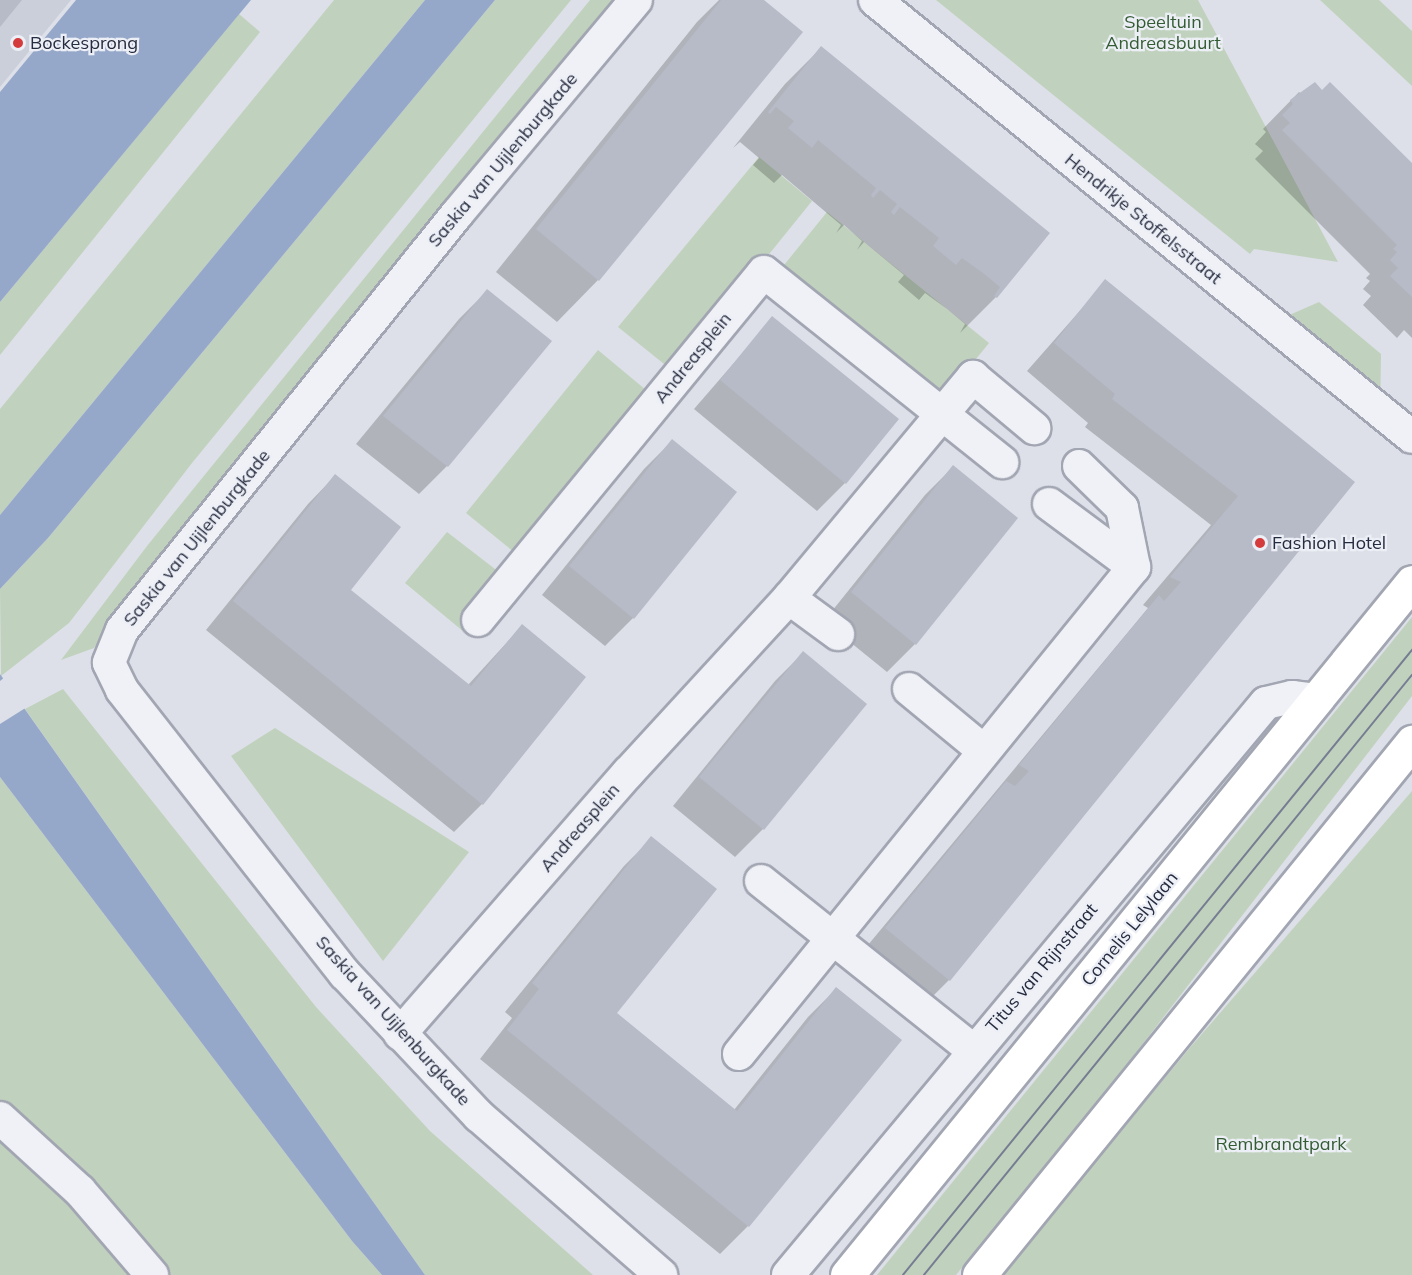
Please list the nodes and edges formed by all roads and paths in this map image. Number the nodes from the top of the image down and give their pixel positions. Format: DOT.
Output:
graph roads {
  1 [pos="636,0"];
  2 [pos="875,0"];
  3 [pos="941,414"];
  4 [pos="1034,428"];
  5 [pos="1412,437"];
  6 [pos="1002,462"];
  7 [pos="1079,466"];
  8 [pos="1049,504"];
  9 [pos="1134,567"];
  10 [pos="1412,582"];
  11 [pos="789,598"];
  12 [pos="478,620"];
  13 [pos="838,634"];
  14 [pos="909,689"];
  15 [pos="1316,700"];
  16 [pos="1412,742"];
  17 [pos="984,751"];
  18 [pos="761,881"];
  19 [pos="833,940"];
  20 [pos="400,1034"];
  21 [pos="973,1050"];
  22 [pos="739,1054"];
  23 [pos="0,1118"];
  24 [pos="152,1275"];
  25 [pos="661,1275"];
  26 [pos="788,1275"];
  27 [pos="847,1275"];
  28 [pos="980,1275"];
  1 -- 20 [label="street, Saskia van Uijlenburgkade"];
  2 -- 5 [label="street, Hendrikje Stoffelsstraat"];
  3 -- 4 [label="street, Andreasplein"];
  3 -- 6 [label="street, Andreasplein"];
  3 -- 11 [label="street, Andreasplein"];
  3 -- 12 [label="street, Andreasplein"];
  7 -- 9 [label="street"];
  8 -- 9 [label="street"];
  9 -- 17 [label="street"];
  10 -- 15 [label="main road, Cornelis Lelylaan"];
  11 -- 13 [label="street"];
  11 -- 20 [label="street, Andreasplein"];
  14 -- 17 [label="street"];
  15 -- 21 [label="street, Titus van Rijnstraat"];
  15 -- 27 [label="main road, Cornelis Lelylaan"];
  16 -- 28 [label="main road"];
  17 -- 19 [label="street"];
  18 -- 19 [label="street"];
  19 -- 21 [label="street"];
  19 -- 22 [label="street"];
  20 -- 25 [label="street, Saskia van Uijlenburgkade"];
  21 -- 26 [label="street, Titus van Rijnstraat"];
  23 -- 24 [label="street"];
}
